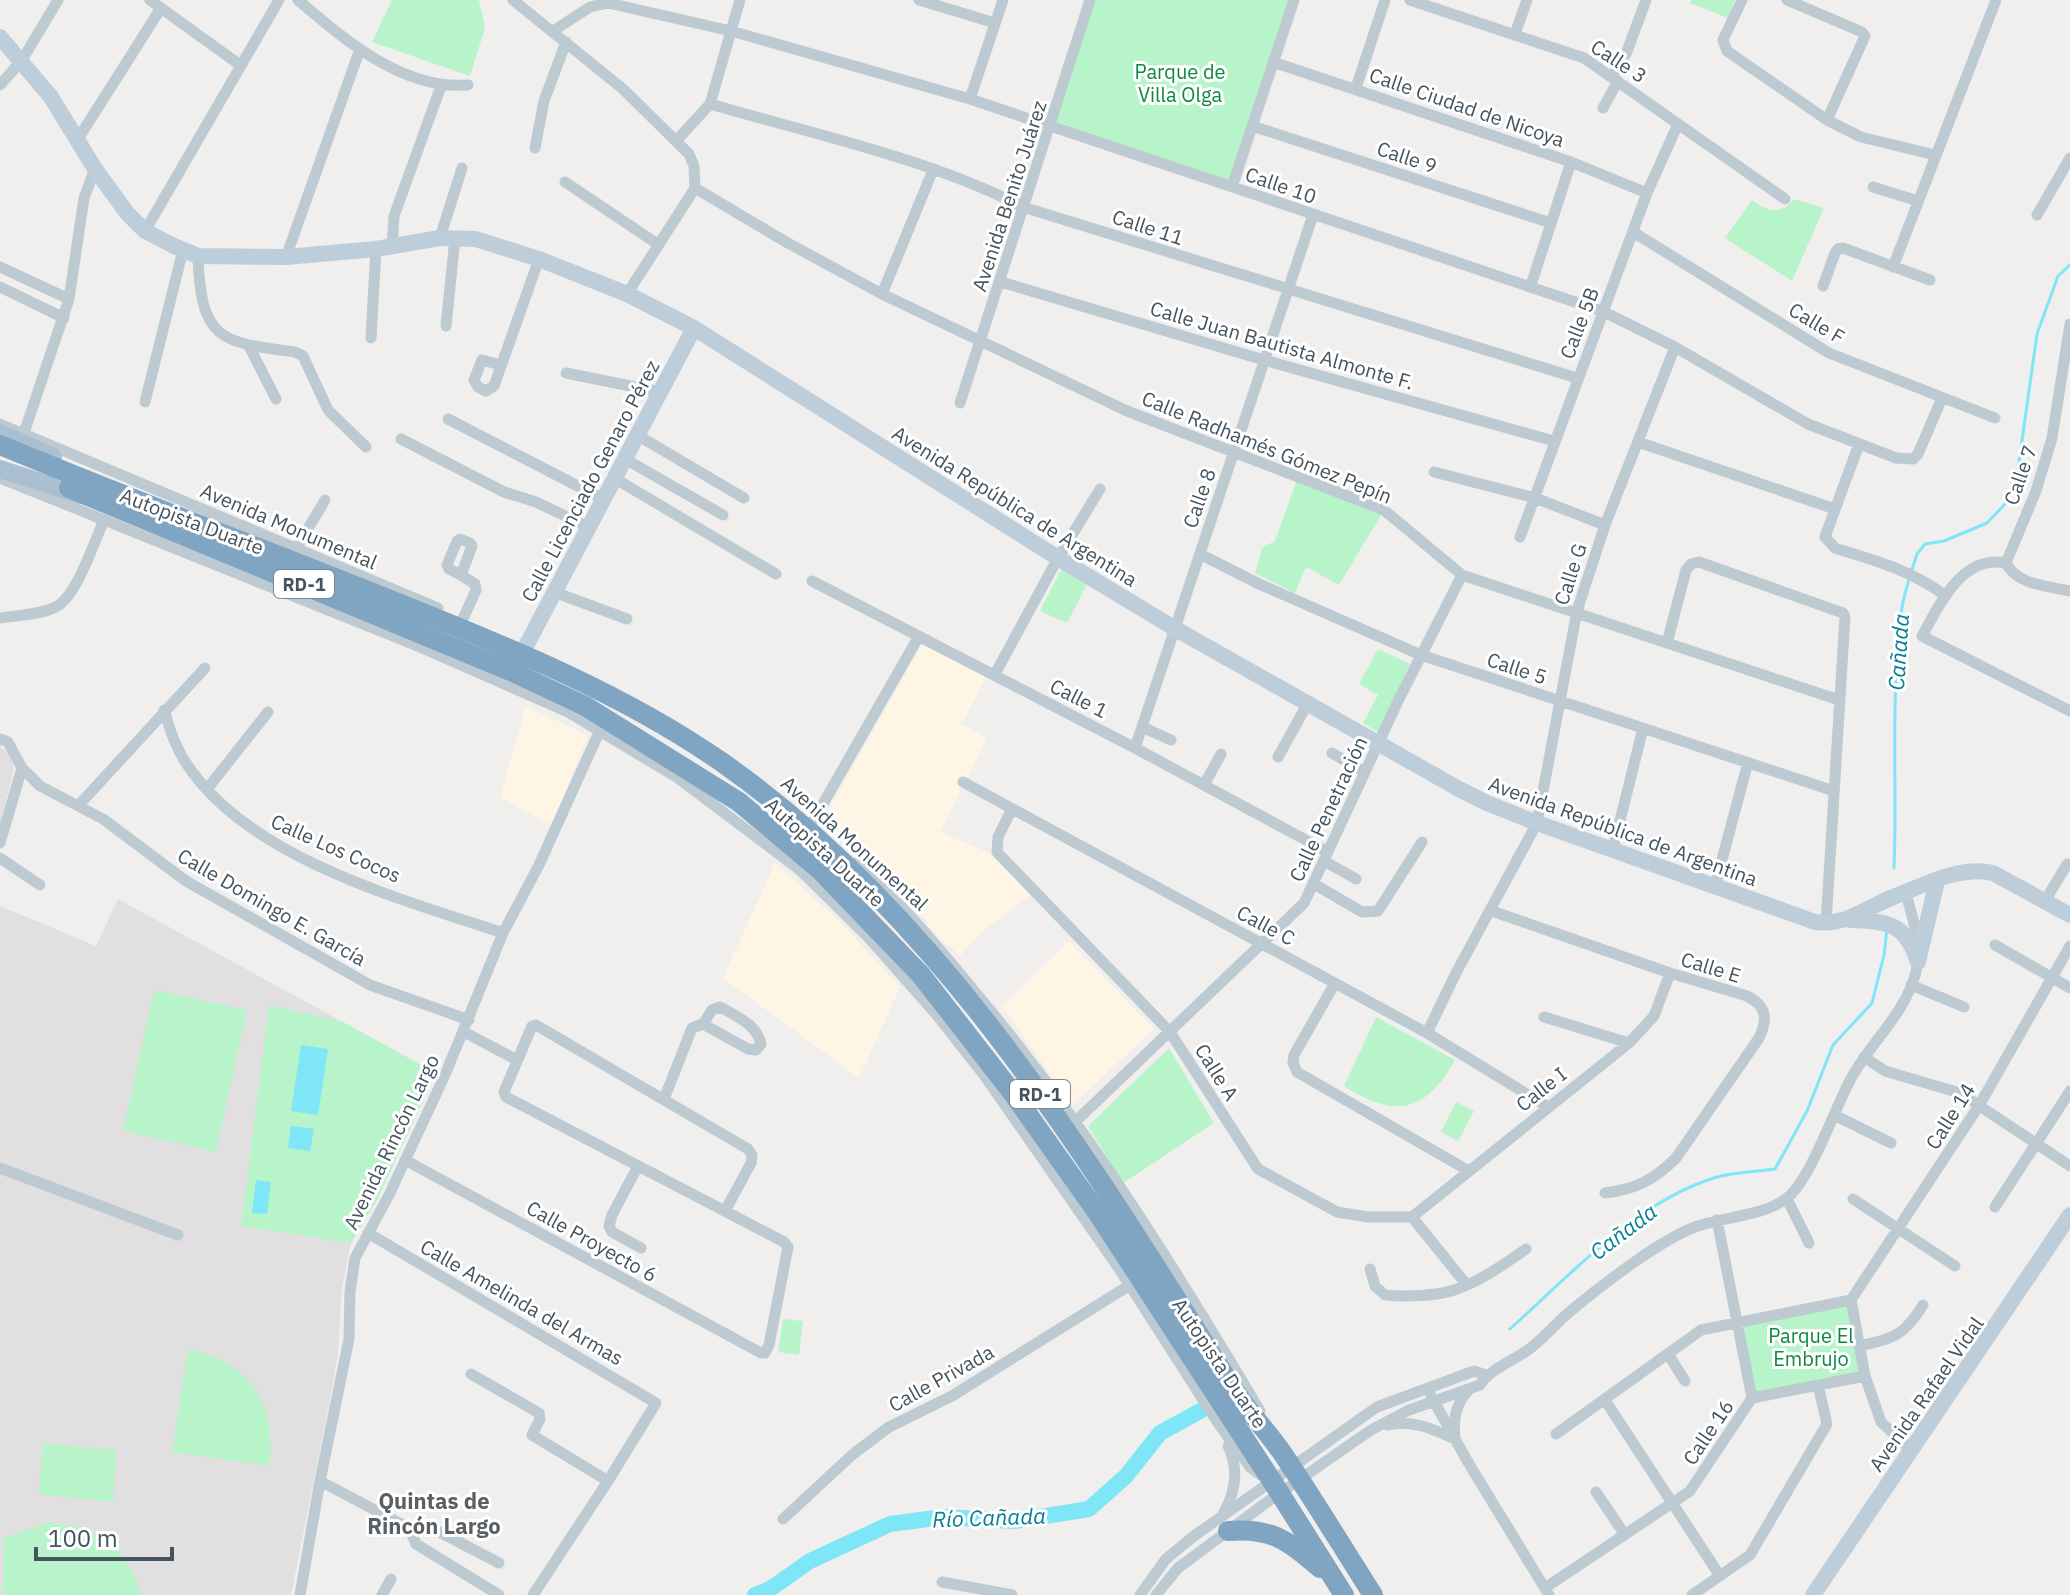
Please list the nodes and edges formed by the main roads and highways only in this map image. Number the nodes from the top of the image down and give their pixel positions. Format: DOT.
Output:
graph roads {
  1 [pos="0,37"];
  2 [pos="694,328"];
  3 [pos="0,433"];
  4 [pos="0,445"];
  5 [pos="0,459"];
  6 [pos="2,480"];
  7 [pos="94,498"];
  8 [pos="161,508"];
  9 [pos="520,657"];
  10 [pos="667,757"];
  11 [pos="711,786"];
  12 [pos="1937,881"];
  13 [pos="2070,915"];
  14 [pos="1849,920"];
  15 [pos="2070,1215"];
  16 [pos="1225,1524"];
  17 [pos="1339,1588"];
  18 [pos="1373,1595"];
  19 [pos="1813,1595"];
  1 -- 2 [label="main road, Avenida República de Argentina"];
  2 -- 9 [label="main road, Calle Licenciado Genaro Pérez"];
  2 -- 14 [label="main road, Avenida República de Argentina"];
  3 -- 8 [label="main road"];
  4 -- 8 [label="highway, Autopista Duarte / RD-1"];
  5 -- 7 [label="highway, Autopista Duarte / RD-1"];
  6 -- 7 [label="main road, Autopista Duarte"];
  7 -- 9 [label="highway, Autopista Duarte / RD-1"];
  8 -- 9 [label="highway, Autopista Duarte / RD-1"];
  9 -- 10 [label="highway, Autopista Duarte / RD-1"];
  9 -- 18 [label="highway, Autopista Duarte / RD-1"];
  10 -- 11 [label="highway, Autopista Duarte / RD-1"];
  10 -- 11 [label="highway"];
  11 -- 17 [label="highway, Autopista Duarte / RD-1"];
  12 -- 13 [label="main road, Avenida República de Argentina"];
  12 -- 14 [label="main road, Avenida República de Argentina"];
  12 -- 14 [label="main road"];
  15 -- 19 [label="main road, Avenida Rafael Vidal"];
  16 -- 17 [label="highway"];
}
